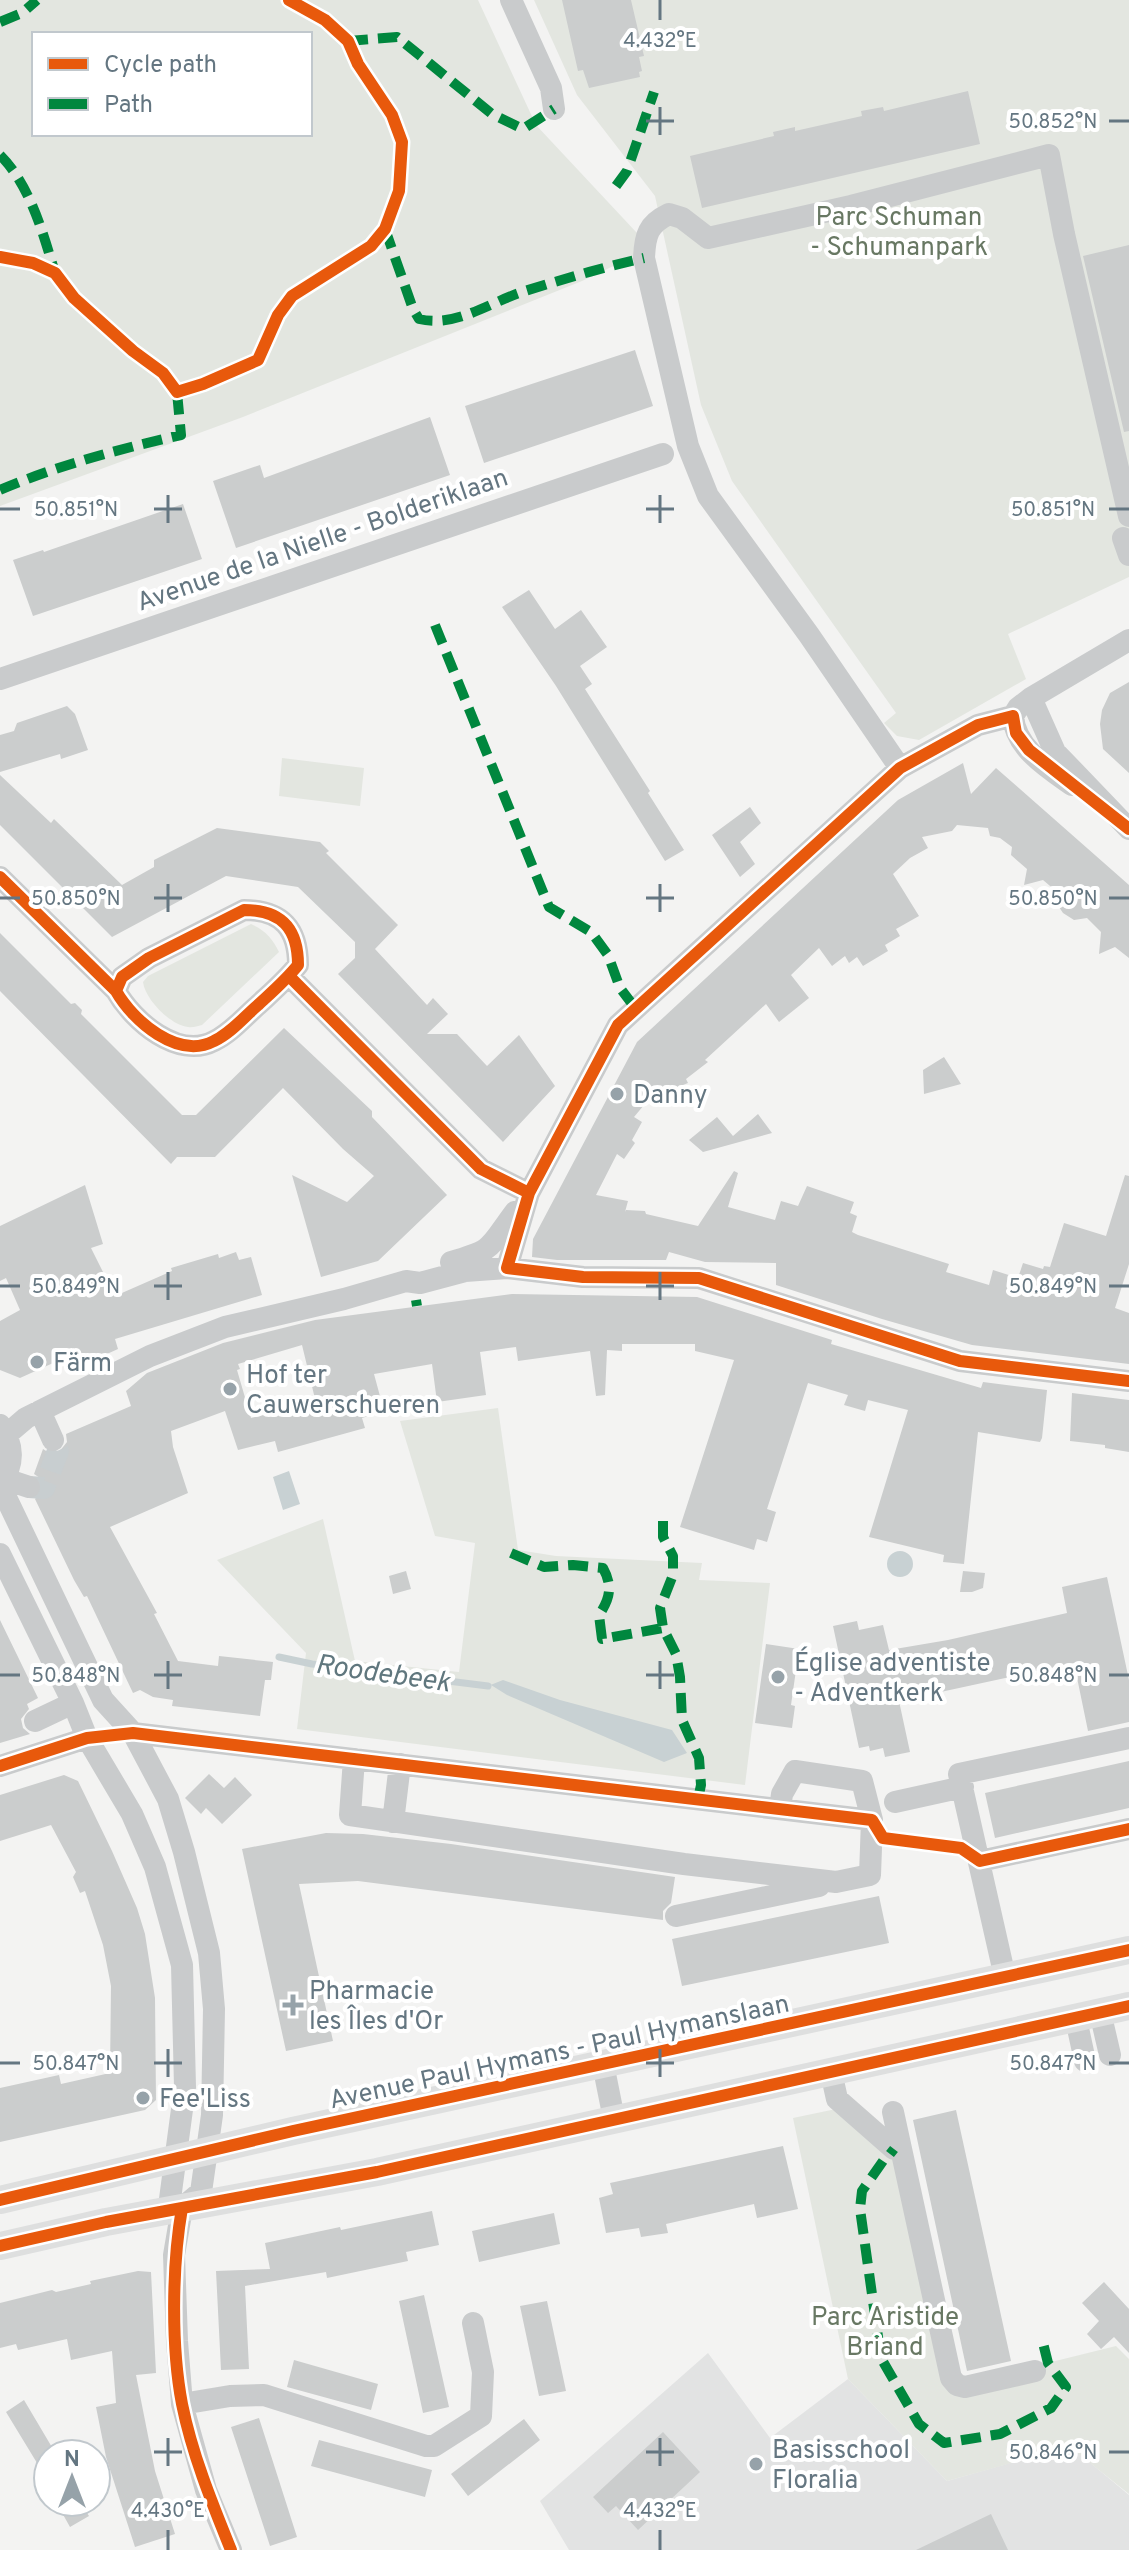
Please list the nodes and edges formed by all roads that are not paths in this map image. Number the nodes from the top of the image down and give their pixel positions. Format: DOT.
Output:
graph roads {
  1 [pos="511,0"];
  2 [pos="554,109"];
  3 [pos="663,454"];
  4 [pos="1127,536"];
  5 [pos="1129,640"];
  6 [pos="0,679"];
  7 [pos="1031,698"];
  8 [pos="1013,716"];
  9 [pos="900,768"];
  10 [pos="1123,824"];
  11 [pos="0,877"];
  12 [pos="289,976"];
  13 [pos="116,991"];
  14 [pos="529,1193"];
  15 [pos="507,1268"];
  16 [pos="406,1281"];
  17 [pos="1129,1381"];
  18 [pos="40,1411"];
  19 [pos="3,1430"];
  20 [pos="53,1440"];
  21 [pos="2,1483"];
  22 [pos="29,1487"];
  23 [pos="0,1554"];
  24 [pos="73,1703"];
  25 [pos="35,1721"];
  26 [pos="133,1733"];
  27 [pos="87,1738"];
  28 [pos="1129,1738"];
  29 [pos="354,1759"];
  30 [pos="400,1764"];
  31 [pos="0,1766"];
  32 [pos="963,1787"];
  33 [pos="168,1799"];
  34 [pos="895,1802"];
  35 [pos="780,1809"];
  36 [pos="132,1814"];
  37 [pos="872,1820"];
  38 [pos="393,1822"];
  39 [pos="1129,1829"];
  40 [pos="980,1861"];
  41 [pos="836,1882"];
  42 [pos="676,1916"];
  43 [pos="1129,1950"];
  44 [pos="1005,1977"];
  45 [pos="1129,2006"];
  46 [pos="1088,2015"];
  47 [pos="1110,2055"];
  48 [pos="1085,2061"];
  49 [pos="603,2064"];
  50 [pos="831,2072"];
  51 [pos="893,2112"];
  52 [pos="614,2119"];
  53 [pos="900,2148"];
  54 [pos="207,2152"];
  55 [pos="175,2160"];
  56 [pos="0,2200"];
  57 [pos="182,2208"];
  58 [pos="0,2246"];
  59 [pos="473,2323"];
  60 [pos="1035,2371"];
  61 [pos="182,2404"];
  62 [pos="231,2550"];
  1 -- 2 [label="street"];
  3 -- 6 [label="street, Avenue de la Nielle - Bolderiklaan"];
  4 -- 9 [label="street"];
  5 -- 7 [label="street"];
  7 -- 8 [label="street"];
  7 -- 10 [label="street"];
  8 -- 9 [label="street"];
  8 -- 10 [label="street"];
  9 -- 14 [label="street"];
  11 -- 13 [label="street"];
  12 -- 13 [label="street"];
  12 -- 13 [label="street"];
  12 -- 14 [label="street"];
  14 -- 15 [label="street"];
  14 -- 16 [label="street"];
  15 -- 16 [label="street"];
  15 -- 17 [label="street"];
  16 -- 18 [label="street"];
  18 -- 19 [label="street"];
  18 -- 20 [label="street"];
  19 -- 21 [label="street"];
  21 -- 22 [label="street"];
  21 -- 26 [label="street"];
  23 -- 24 [label="street"];
  24 -- 25 [label="street"];
  24 -- 27 [label="street"];
  26 -- 29 [label="street"];
  26 -- 33 [label="street"];
  27 -- 31 [label="street"];
  27 -- 36 [label="street"];
  28 -- 32 [label="street"];
  29 -- 30 [label="street"];
  29 -- 38 [label="street"];
  30 -- 35 [label="street"];
  30 -- 38 [label="street"];
  32 -- 34 [label="street"];
  32 -- 40 [label="street"];
  33 -- 36 [label="street"];
  33 -- 54 [label="street"];
  35 -- 37 [label="street"];
  35 -- 37 [label="street"];
  36 -- 55 [label="street"];
  37 -- 41 [label="street"];
  38 -- 41 [label="street"];
  39 -- 40 [label="street"];
  40 -- 44 [label="street"];
  41 -- 42 [label="street"];
  43 -- 44 [label="main road, Avenue Paul Hymans - Paul Hymanslaan"];
  44 -- 49 [label="main road, Avenue Paul Hymans - Paul Hymanslaan"];
  45 -- 46 [label="main road"];
  46 -- 47 [label="street"];
  46 -- 48 [label="street"];
  46 -- 50 [label="main road"];
  49 -- 52 [label="street, Avenue Paul Hymans - Paul Hymanslaan"];
  49 -- 54 [label="main road, Avenue Paul Hymans - Paul Hymanslaan"];
  50 -- 52 [label="main road"];
  50 -- 53 [label="street"];
  51 -- 53 [label="street"];
  52 -- 57 [label="main road"];
  53 -- 60 [label="street"];
  54 -- 55 [label="main road, Avenue Paul Hymans - Paul Hymanslaan"];
  54 -- 57 [label="street"];
  55 -- 56 [label="main road, Avenue Paul Hymans - Paul Hymanslaan"];
  55 -- 57 [label="street"];
  57 -- 58 [label="main road"];
  57 -- 61 [label="street"];
  59 -- 61 [label="street"];
  61 -- 62 [label="street"];
}
